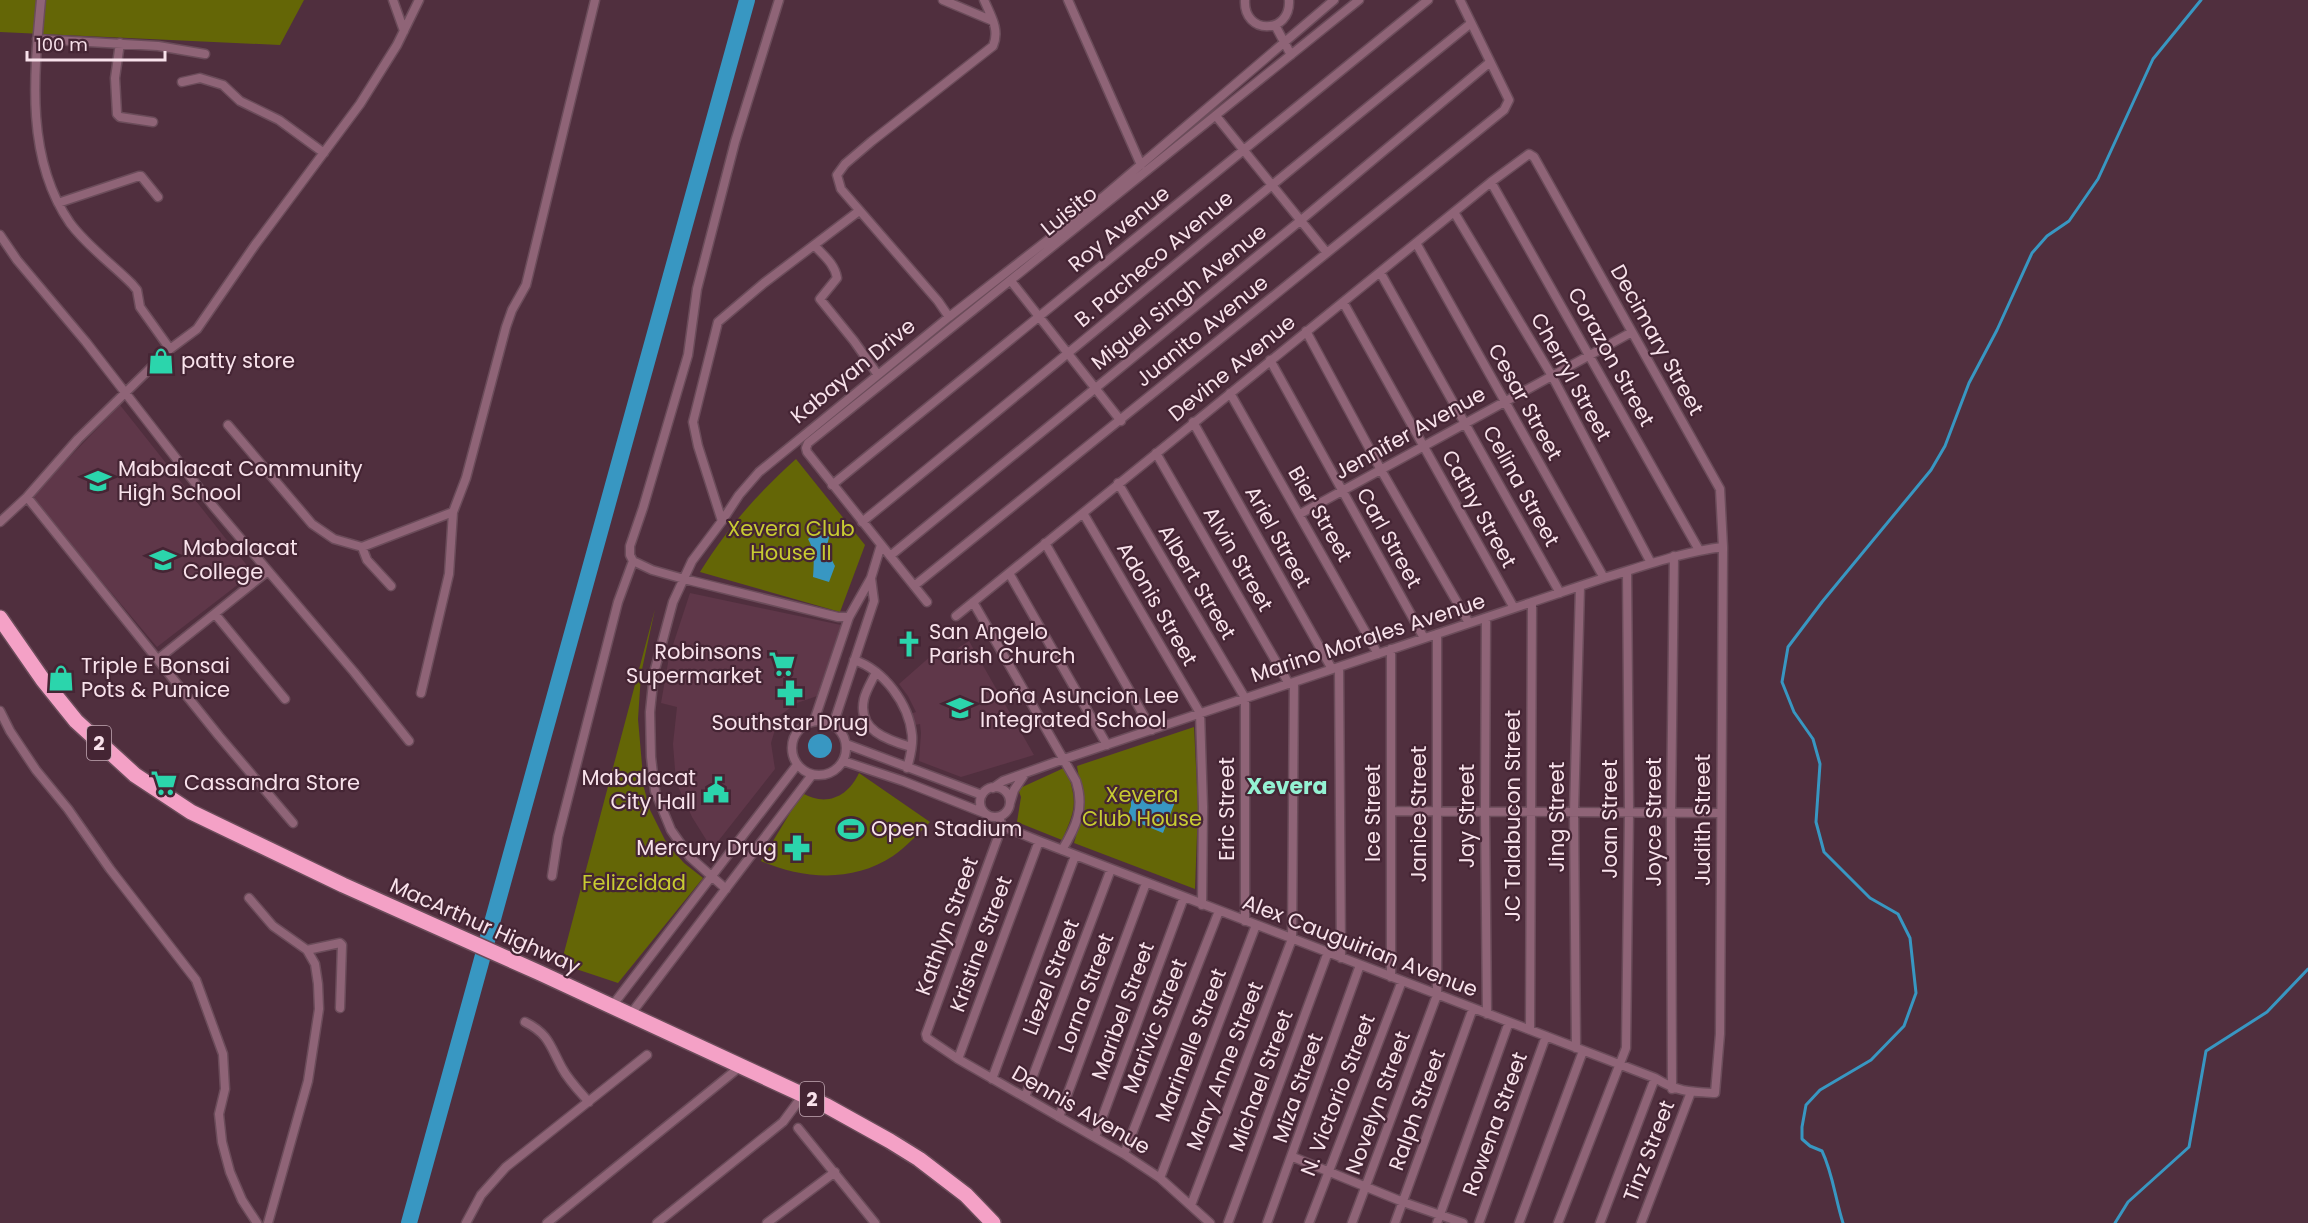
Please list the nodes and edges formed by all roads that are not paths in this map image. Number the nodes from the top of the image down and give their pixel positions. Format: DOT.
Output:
graph roads {
  1 [pos="41,0"];
  2 [pos="393,0"];
  3 [pos="419,0"];
  4 [pos="595,0"];
  5 [pos="779,0"];
  6 [pos="943,0"];
  7 [pos="984,0"];
  8 [pos="1068,0"];
  9 [pos="1245,0"];
  10 [pos="1289,0"];
  11 [pos="1334,0"];
  12 [pos="1359,0"];
  13 [pos="1428,0"];
  14 [pos="1460,0"];
  15 [pos="993,21"];
  16 [pos="1470,24"];
  17 [pos="1275,25"];
  18 [pos="404,31"];
  19 [pos="38,39"];
  20 [pos="1284,42"];
  21 [pos="120,44"];
  22 [pos="205,54"];
  23 [pos="1291,55"];
  24 [pos="1489,63"];
  25 [pos="182,82"];
  26 [pos="1216,116"];
  27 [pos="153,122"];
  28 [pos="1244,151"];
  29 [pos="324,153"];
  30 [pos="1534,157"];
  31 [pos="1141,165"];
  32 [pos="1491,182"];
  33 [pos="1270,185"];
  34 [pos="158,196"];
  35 [pos="58,203"];
  36 [pos="859,211"];
  37 [pos="1454,212"];
  38 [pos="1300,221"];
  39 [pos="0,235"];
  40 [pos="1416,243"];
  41 [pos="814,244"];
  42 [pos="1327,253"];
  43 [pos="1380,272"];
  44 [pos="1011,281"];
  45 [pos="1343,302"];
  46 [pos="949,317"];
  47 [pos="1038,317"];
  48 [pos="1306,331"];
  49 [pos="1632,332"];
  50 [pos="170,349"];
  51 [pos="1069,354"];
  52 [pos="1589,355"];
  53 [pos="1270,360"];
  54 [pos="878,375"];
  55 [pos="1552,376"];
  56 [pos="1094,389"];
  57 [pos="1230,393"];
  58 [pos="124,394"];
  59 [pos="1504,402"];
  60 [pos="1120,421"];
  61 [pos="1193,423"];
  62 [pos="1465,423"];
  63 [pos="228,425"];
  64 [pos="1424,446"];
  65 [pos="1156,453"];
  66 [pos="1381,470"];
  67 [pos="1118,483"];
  68 [pos="832,485"];
  69 [pos="1343,491"];
  70 [pos="27,497"];
  71 [pos="453,512"];
  72 [pos="1083,513"];
  73 [pos="1300,514"];
  74 [pos="722,521"];
  75 [pos="0,522"];
  76 [pos="862,522"];
  77 [pos="1045,543"];
  78 [pos="881,545"];
  79 [pos="362,546"];
  80 [pos="1723,547"];
  81 [pos="1699,550"];
  82 [pos="890,556"];
  83 [pos="1674,556"];
  84 [pos="633,561"];
  85 [pos="1651,563"];
  86 [pos="268,571"];
  87 [pos="1627,571"];
  88 [pos="1009,573"];
  89 [pos="871,578"];
  90 [pos="1604,578"];
  91 [pos="684,579"];
  92 [pos="391,586"];
  93 [pos="914,586"];
  94 [pos="1580,587"];
  95 [pos="1560,593"];
  96 [pos="927,602"];
  97 [pos="1532,602"];
  98 [pos="973,603"];
  99 [pos="1514,608"];
  100 [pos="215,614"];
  101 [pos="956,616"];
  102 [pos="849,617"];
  103 [pos="0,618"];
  104 [pos="1486,618"];
  105 [pos="1469,623"];
  106 [pos="1437,634"];
  107 [pos="1424,638"];
  108 [pos="1391,649"];
  109 [pos="1378,654"];
  110 [pos="158,659"];
  111 [pos="854,660"];
  112 [pos="1336,668"];
  113 [pos="876,672"];
  114 [pos="1291,683"];
  115 [pos="421,693"];
  116 [pos="1245,698"];
  117 [pos="285,699"];
  118 [pos="0,711"];
  119 [pos="1200,713"];
  120 [pos="814,721"];
  121 [pos="833,725"];
  122 [pos="1152,730"];
  123 [pos="409,741"];
  124 [pos="846,744"];
  125 [pos="1107,745"];
  126 [pos="911,747"];
  127 [pos="1064,759"];
  128 [pos="843,761"];
  129 [pos="797,765"];
  130 [pos="907,768"];
  131 [pos="1027,772"];
  132 [pos="812,775"];
  133 [pos="993,788"];
  134 [pos="981,795"];
  135 [pos="1010,804"];
  136 [pos="1391,812"];
  137 [pos="1437,812"];
  138 [pos="1485,812"];
  139 [pos="1531,812"];
  140 [pos="1574,812"];
  141 [pos="1629,812"];
  142 [pos="984,813"];
  143 [pos="1671,813"];
  144 [pos="1722,813"];
  145 [pos="1001,821"];
  146 [pos="293,823"];
  147 [pos="1039,842"];
  148 [pos="1062,850"];
  149 [pos="1076,855"];
  150 [pos="1111,869"];
  151 [pos="552,876"];
  152 [pos="712,877"];
  153 [pos="1146,883"];
  154 [pos="726,889"];
  155 [pos="1184,897"];
  156 [pos="249,898"];
  157 [pos="1202,905"];
  158 [pos="1219,911"];
  159 [pos="1245,921"];
  160 [pos="1256,925"];
  161 [pos="1292,939"];
  162 [pos="308,950"];
  163 [pos="1328,952"];
  164 [pos="1341,958"];
  165 [pos="1360,965"];
  166 [pos="1391,977"];
  167 [pos="1402,981"];
  168 [pos="1437,994"];
  169 [pos="612,1006"];
  170 [pos="340,1008"];
  171 [pos="1473,1008"];
  172 [pos="1486,1014"];
  173 [pos="630,1015"];
  174 [pos="525,1022"];
  175 [pos="1509,1022"];
  176 [pos="1530,1030"];
  177 [pos="1545,1036"];
  178 [pos="927,1038"];
  179 [pos="1579,1050"];
  180 [pos="647,1055"];
  181 [pos="958,1059"];
  182 [pos="1620,1065"];
  183 [pos="741,1066"];
  184 [pos="1655,1078"];
  185 [pos="992,1079"];
  186 [pos="1672,1089"];
  187 [pos="1691,1092"];
  188 [pos="1715,1092"];
  189 [pos="803,1095"];
  190 [pos="1025,1097"];
  191 [pos="589,1102"];
  192 [pos="1059,1117"];
  193 [pos="798,1128"];
  194 [pos="1095,1137"];
  195 [pos="1124,1154"];
  196 [pos="1293,1157"];
  197 [pos="1327,1172"];
  198 [pos="834,1173"];
  199 [pos="1160,1178"];
  200 [pos="1366,1186"];
  201 [pos="1403,1202"];
  202 [pos="1191,1206"];
  203 [pos="1438,1219"];
  204 [pos="257,1223"];
  205 [pos="268,1223"];
  206 [pos="466,1223"];
  207 [pos="547,1223"];
  208 [pos="657,1223"];
  209 [pos="767,1223"];
  210 [pos="875,1223"];
  211 [pos="993,1223"];
  212 [pos="1210,1223"];
  213 [pos="1228,1223"];
  214 [pos="1267,1223"];
  215 [pos="1309,1223"];
  216 [pos="1352,1223"];
  217 [pos="1395,1223"];
  218 [pos="1463,1223"];
  219 [pos="1479,1223"];
  220 [pos="1519,1223"];
  221 [pos="1558,1223"];
  222 [pos="1600,1223"];
  223 [pos="1641,1223"];
  1 -- 19 [label="street"];
  2 -- 18 [label="street"];
  3 -- 18 [label="street"];
  4 -- 71 [label="street"];
  5 -- 84 [label="street"];
  6 -- 15 [label="street"];
  7 -- 15 [label="street"];
  8 -- 31 [label="street"];
  9 -- 17 [label="street"];
  10 -- 17 [label="street"];
  11 -- 20 [label="street, Kabayan Drive"];
  12 -- 23 [label="street, Luisito"];
  13 -- 28 [label="street, Roy Avenue"];
  14 -- 16 [label="street"];
  15 -- 36 [label="street"];
  16 -- 24 [label="street"];
  16 -- 33 [label="street, B. Pacheco Avenue"];
  17 -- 20 [label="street"];
  18 -- 29 [label="street"];
  19 -- 21 [label="street"];
  19 -- 35 [label="street"];
  20 -- 23 [label="street"];
  20 -- 31 [label="street, Kabayan Drive"];
  21 -- 22 [label="street"];
  21 -- 27 [label="street"];
  23 -- 26 [label="street, Luisito"];
  24 -- 38 [label="street, Miguel Singh Avenue"];
  24 -- 42 [label="street, Juanito Avenue"];
  25 -- 29 [label="street"];
  26 -- 28 [label="street"];
  26 -- 44 [label="street, Luisito"];
  28 -- 33 [label="street"];
  28 -- 47 [label="street, Roy Avenue"];
  29 -- 50 [label="street"];
  30 -- 32 [label="street, Devine Avenue"];
  30 -- 49 [label="street, Decimary Street"];
  31 -- 46 [label="street, Kabayan Drive"];
  32 -- 37 [label="street, Devine Avenue"];
  32 -- 52 [label="street, Corazon Street"];
  33 -- 38 [label="street"];
  33 -- 51 [label="street, B. Pacheco Avenue"];
  34 -- 35 [label="street"];
  35 -- 50 [label="street"];
  36 -- 41 [label="street"];
  36 -- 46 [label="street"];
  37 -- 40 [label="street, Devine Avenue"];
  37 -- 55 [label="street, Cherryl Street"];
  38 -- 42 [label="street"];
  38 -- 56 [label="street, Miguel Singh Avenue"];
  39 -- 58 [label="street"];
  40 -- 43 [label="street, Devine Avenue"];
  40 -- 59 [label="street, Cesar Street"];
  41 -- 54 [label="street"];
  41 -- 74 [label="street"];
  42 -- 60 [label="street, Juanito Avenue"];
  43 -- 45 [label="street, Devine Avenue"];
  43 -- 62 [label="street, Celina Street"];
  44 -- 47 [label="street"];
  44 -- 68 [label="street, Luisito"];
  45 -- 48 [label="street, Devine Avenue"];
  45 -- 64 [label="street, Cathy Street"];
  46 -- 54 [label="street, Kabayan Drive"];
  47 -- 51 [label="street"];
  47 -- 68 [label="street, Roy Avenue"];
  48 -- 53 [label="street, Devine Avenue"];
  48 -- 66 [label="street"];
  49 -- 52 [label="street, Jennifer Avenue"];
  49 -- 80 [label="street, Decimary Street"];
  50 -- 58 [label="street"];
  51 -- 56 [label="street"];
  51 -- 76 [label="street, B. Pacheco Avenue"];
  52 -- 55 [label="street, Jennifer Avenue"];
  52 -- 81 [label="street, Corazon Street"];
  53 -- 57 [label="street, Devine Avenue"];
  53 -- 69 [label="street, Carl Street"];
  54 -- 74 [label="street, Kabayan Drive"];
  55 -- 59 [label="street, Jennifer Avenue"];
  55 -- 85 [label="street, Cherryl Street"];
  56 -- 60 [label="street"];
  56 -- 82 [label="street, Miguel Singh Avenue"];
  57 -- 61 [label="street, Devine Avenue"];
  57 -- 73 [label="street, Bier Street"];
  58 -- 70 [label="street"];
  58 -- 86 [label="street"];
  59 -- 62 [label="street, Jennifer Avenue"];
  59 -- 90 [label="street, Cesar Street"];
  60 -- 93 [label="street, Juanito Avenue"];
  61 -- 65 [label="street, Devine Avenue"];
  61 -- 112 [label="street, Ariel Street"];
  62 -- 64 [label="street, Jennifer Avenue"];
  62 -- 95 [label="street, Celina Street"];
  63 -- 79 [label="street"];
  64 -- 66 [label="street, Jennifer Avenue"];
  64 -- 99 [label="street, Cathy Street"];
  65 -- 67 [label="street, Devine Avenue"];
  65 -- 114 [label="street, Alvin Street"];
  66 -- 69 [label="street, Jennifer Avenue"];
  66 -- 105 [label="street"];
  67 -- 72 [label="street, Devine Avenue"];
  67 -- 116 [label="street, Albert Street"];
  68 -- 76 [label="street"];
  69 -- 73 [label="street, Jennifer Avenue"];
  69 -- 107 [label="street, Carl Street"];
  70 -- 75 [label="street"];
  70 -- 110 [label="street"];
  71 -- 79 [label="street"];
  71 -- 115 [label="street"];
  72 -- 77 [label="street, Devine Avenue"];
  72 -- 119 [label="street, Adonis Street"];
  73 -- 109 [label="street, Bier Street"];
  74 -- 91 [label="street, Kabayan Drive"];
  76 -- 78 [label="street"];
  77 -- 88 [label="street, Devine Avenue"];
  77 -- 122 [label="street"];
  78 -- 82 [label="street"];
  78 -- 89 [label="street"];
  79 -- 92 [label="street"];
  80 -- 81 [label="street, Marino Morales Avenue"];
  80 -- 144 [label="street, Judith Street"];
  81 -- 83 [label="street, Marino Morales Avenue"];
  82 -- 93 [label="street"];
  83 -- 85 [label="street, Marino Morales Avenue"];
  83 -- 143 [label="street, Joyce Street"];
  84 -- 91 [label="street"];
  84 -- 151 [label="street"];
  85 -- 87 [label="street, Marino Morales Avenue"];
  86 -- 100 [label="street"];
  86 -- 123 [label="street"];
  87 -- 90 [label="street, Marino Morales Avenue"];
  87 -- 141 [label="street, Joan Street"];
  88 -- 98 [label="street, Devine Avenue"];
  88 -- 125 [label="street"];
  89 -- 102 [label="street"];
  89 -- 111 [label="street"];
  90 -- 94 [label="street, Marino Morales Avenue"];
  91 -- 102 [label="street"];
  91 -- 152 [label="street, Kabayan Drive"];
  93 -- 96 [label="street"];
  94 -- 95 [label="street, Marino Morales Avenue"];
  94 -- 140 [label="street, Jing Street"];
  95 -- 97 [label="street, Marino Morales Avenue"];
  97 -- 99 [label="street, Marino Morales Avenue"];
  97 -- 139 [label="street, JC Talabucon Street"];
  98 -- 101 [label="street, Devine Avenue"];
  98 -- 127 [label="street"];
  99 -- 104 [label="street, Marino Morales Avenue"];
  100 -- 110 [label="street"];
  100 -- 117 [label="street"];
  102 -- 120 [label="street"];
  103 -- 169 [label="highway, MacArthur Highway / 2"];
  104 -- 105 [label="street, Marino Morales Avenue"];
  104 -- 138 [label="street, Jay Street"];
  105 -- 106 [label="street, Marino Morales Avenue"];
  106 -- 107 [label="street, Marino Morales Avenue"];
  106 -- 137 [label="street, Janice Street"];
  107 -- 108 [label="street, Marino Morales Avenue"];
  108 -- 109 [label="street, Marino Morales Avenue"];
  108 -- 136 [label="street, Ice Street"];
  109 -- 112 [label="street, Marino Morales Avenue"];
  110 -- 146 [label="street"];
  111 -- 113 [label="street"];
  111 -- 121 [label="street"];
  112 -- 114 [label="street, Marino Morales Avenue"];
  112 -- 164 [label="street"];
  113 -- 126 [label="street"];
  113 -- 126 [label="street"];
  114 -- 116 [label="street, Marino Morales Avenue"];
  114 -- 161 [label="street"];
  116 -- 119 [label="street, Marino Morales Avenue"];
  116 -- 159 [label="street, Eric Street"];
  118 -- 204 [label="street"];
  119 -- 122 [label="street, Marino Morales Avenue"];
  119 -- 157 [label="street"];
  120 -- 121 [label="street"];
  120 -- 129 [label="street"];
  121 -- 124 [label="street"];
  122 -- 125 [label="street, Marino Morales Avenue"];
  124 -- 128 [label="street"];
  124 -- 130 [label="street"];
  125 -- 127 [label="street, Marino Morales Avenue"];
  126 -- 130 [label="street"];
  127 -- 131 [label="street, Marino Morales Avenue"];
  127 -- 148 [label="street"];
  128 -- 132 [label="street"];
  128 -- 142 [label="street"];
  129 -- 132 [label="street"];
  129 -- 152 [label="street"];
  130 -- 134 [label="street"];
  131 -- 133 [label="street, Marino Morales Avenue"];
  131 -- 135 [label="street"];
  132 -- 154 [label="street"];
  133 -- 134 [label="street"];
  133 -- 135 [label="street"];
  134 -- 142 [label="street"];
  135 -- 145 [label="street"];
  136 -- 137 [label="street"];
  136 -- 166 [label="street, Ice Street"];
  137 -- 138 [label="street"];
  137 -- 168 [label="street, Janice Street"];
  138 -- 139 [label="street"];
  138 -- 172 [label="street, Jay Street"];
  139 -- 140 [label="street"];
  139 -- 176 [label="street, JC Talabucon Street"];
  140 -- 141 [label="street"];
  140 -- 179 [label="street, Jing Street"];
  141 -- 143 [label="street"];
  141 -- 182 [label="street, Joan Street"];
  142 -- 145 [label="street"];
  143 -- 144 [label="street"];
  143 -- 186 [label="street, Joyce Street"];
  144 -- 188 [label="street, Judith Street"];
  145 -- 147 [label="street, Alex Cauguirian Avenue"];
  145 -- 178 [label="street, Kathlyn Street"];
  147 -- 148 [label="street, Alex Cauguirian Avenue"];
  147 -- 181 [label="street, Kristine Street"];
  148 -- 149 [label="street, Alex Cauguirian Avenue"];
  149 -- 150 [label="street, Alex Cauguirian Avenue"];
  149 -- 185 [label="street"];
  150 -- 153 [label="street, Alex Cauguirian Avenue"];
  150 -- 190 [label="street, Liezel Street"];
  152 -- 154 [label="street, Kabayan Drive"];
  152 -- 169 [label="street"];
  153 -- 155 [label="street, Alex Cauguirian Avenue"];
  153 -- 192 [label="street, Lorna Street"];
  154 -- 173 [label="street"];
  155 -- 157 [label="street, Alex Cauguirian Avenue"];
  155 -- 194 [label="street, Maribel Street"];
  156 -- 162 [label="street"];
  157 -- 158 [label="street, Alex Cauguirian Avenue"];
  158 -- 159 [label="street, Alex Cauguirian Avenue"];
  158 -- 195 [label="street, Marivic Street"];
  159 -- 160 [label="street, Alex Cauguirian Avenue"];
  160 -- 161 [label="street, Alex Cauguirian Avenue"];
  160 -- 199 [label="street, Marinelle Street"];
  161 -- 163 [label="street, Alex Cauguirian Avenue"];
  161 -- 202 [label="street, Mary Anne Street"];
  162 -- 170 [label="street"];
  162 -- 205 [label="street"];
  163 -- 164 [label="street, Alex Cauguirian Avenue"];
  163 -- 213 [label="street, Michael Street"];
  164 -- 165 [label="street, Alex Cauguirian Avenue"];
  165 -- 166 [label="street, Alex Cauguirian Avenue"];
  165 -- 196 [label="street, Miza Street"];
  166 -- 167 [label="street, Alex Cauguirian Avenue"];
  167 -- 168 [label="street, Alex Cauguirian Avenue"];
  167 -- 197 [label="street, N. Victorio Street"];
  168 -- 171 [label="street, Alex Cauguirian Avenue"];
  168 -- 200 [label="street, Novelyn Street"];
  169 -- 173 [label="highway, MacArthur Highway / 2"];
  171 -- 172 [label="street, Alex Cauguirian Avenue"];
  171 -- 201 [label="street, Ralph Street"];
  172 -- 175 [label="street, Alex Cauguirian Avenue"];
  173 -- 183 [label="highway, MacArthur Highway / 2"];
  174 -- 191 [label="street"];
  175 -- 176 [label="street, Alex Cauguirian Avenue"];
  175 -- 203 [label="street"];
  176 -- 177 [label="street, Alex Cauguirian Avenue"];
  177 -- 179 [label="street, Alex Cauguirian Avenue"];
  177 -- 219 [label="street, Rowena Street"];
  178 -- 181 [label="street, Dennis Avenue"];
  179 -- 182 [label="street, Alex Cauguirian Avenue"];
  179 -- 220 [label="street"];
  180 -- 191 [label="street"];
  181 -- 185 [label="street, Dennis Avenue"];
  182 -- 184 [label="street, Alex Cauguirian Avenue"];
  182 -- 221 [label="street, Joan Street"];
  183 -- 189 [label="highway, MacArthur Highway / 2"];
  183 -- 207 [label="street"];
  184 -- 186 [label="street, Alex Cauguirian Avenue"];
  184 -- 222 [label="street"];
  185 -- 190 [label="street, Dennis Avenue"];
  186 -- 187 [label="street, Alex Cauguirian Avenue"];
  187 -- 188 [label="street, Alex Cauguirian Avenue"];
  187 -- 223 [label="street, Tinz Street"];
  189 -- 208 [label="street"];
  189 -- 211 [label="highway, MacArthur Highway / 2"];
  190 -- 192 [label="street, Dennis Avenue"];
  191 -- 206 [label="street"];
  192 -- 194 [label="street, Dennis Avenue"];
  193 -- 198 [label="street"];
  194 -- 195 [label="street, Dennis Avenue"];
  195 -- 199 [label="street, Dennis Avenue"];
  196 -- 197 [label="street"];
  196 -- 214 [label="street, Miza Street"];
  197 -- 200 [label="street"];
  197 -- 215 [label="street, N. Victorio Street"];
  198 -- 209 [label="street"];
  198 -- 210 [label="street"];
  199 -- 202 [label="street, Dennis Avenue"];
  200 -- 201 [label="street"];
  200 -- 216 [label="street, Novelyn Street"];
  201 -- 203 [label="street"];
  201 -- 217 [label="street, Ralph Street"];
  202 -- 212 [label="street, Dennis Avenue"];
  203 -- 218 [label="street"];
}
